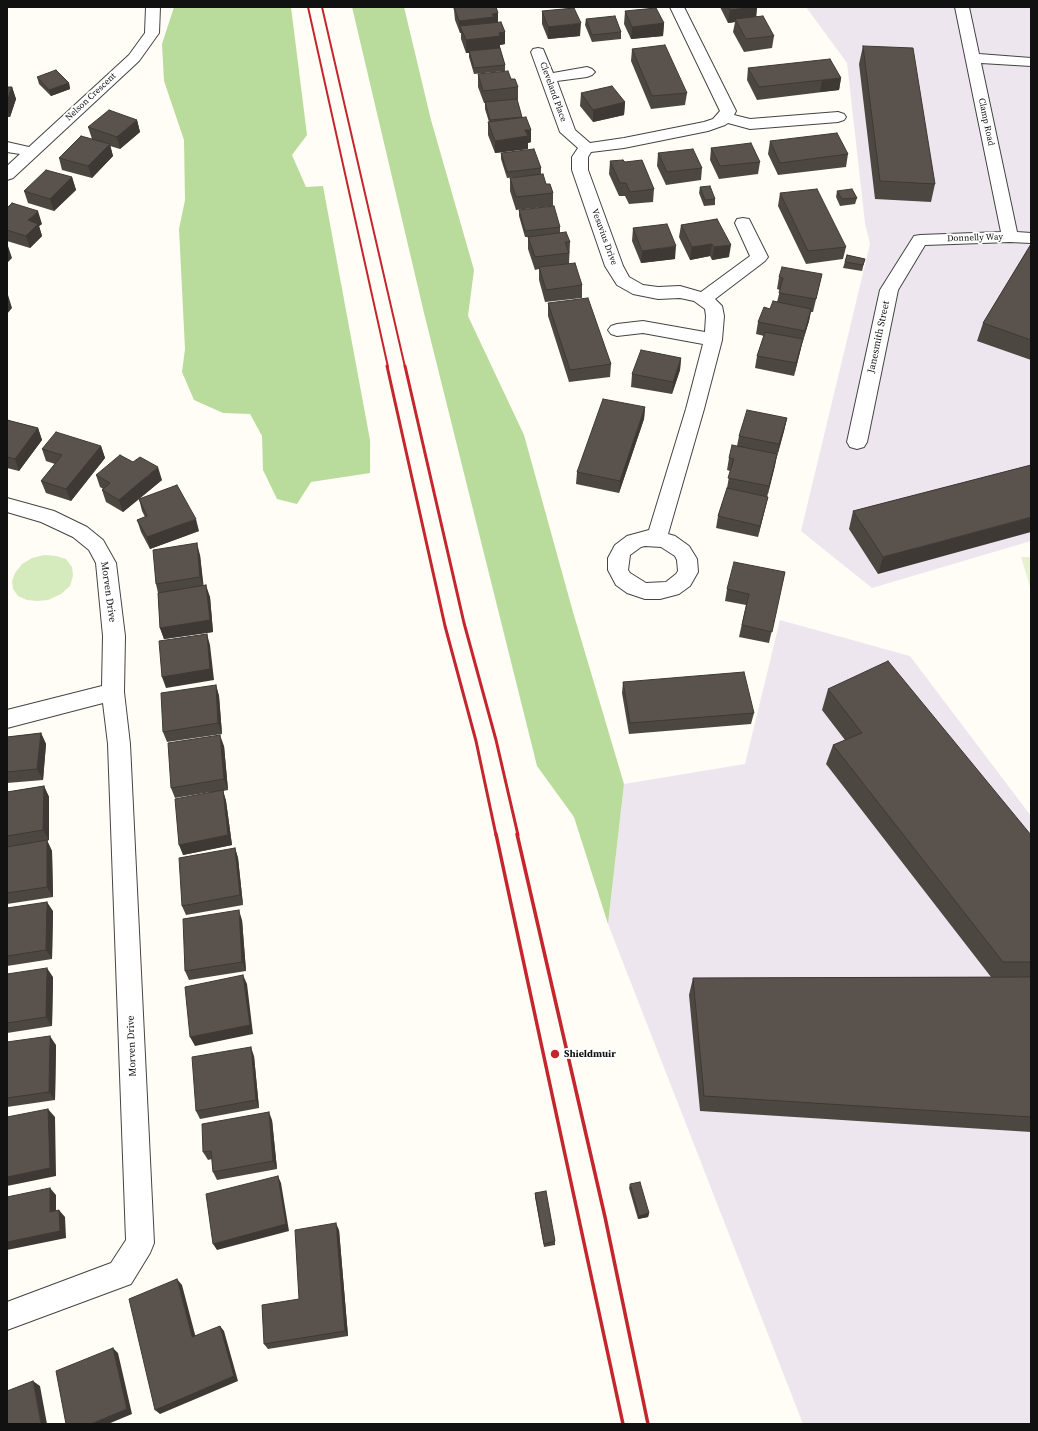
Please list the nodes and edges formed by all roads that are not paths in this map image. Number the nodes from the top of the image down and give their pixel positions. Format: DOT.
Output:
graph roads {
  1 [pos="153,7"];
  2 [pos="677,7"];
  3 [pos="962,7"];
  4 [pos="538,52"];
  5 [pos="972,58"];
  6 [pos="1031,62"];
  7 [pos="587,72"];
  8 [pos="548,78"];
  9 [pos="725,117"];
  10 [pos="838,117"];
  11 [pos="7,147"];
  12 [pos="586,148"];
  13 [pos="32,152"];
  14 [pos="7,175"];
  15 [pos="743,223"];
  16 [pos="1010,237"];
  17 [pos="1031,238"];
  18 [pos="920,240"];
  19 [pos="703,299"];
  20 [pos="617,330"];
  21 [pos="713,340"];
  22 [pos="857,442"];
  23 [pos="7,505"];
  24 [pos="657,538"];
  25 [pos="113,692"];
  26 [pos="7,720"];
  27 [pos="7,1316"];
  1 -- 13 [label="street, Nelson Crescent"];
  2 -- 9 [label="street"];
  3 -- 5 [label="street, Clamp Road"];
  4 -- 8 [label="street, Cleveland Place"];
  5 -- 6 [label="street"];
  5 -- 16 [label="street, Clamp Road"];
  7 -- 8 [label="street"];
  8 -- 12 [label="street, Cleveland Place"];
  9 -- 10 [label="street"];
  9 -- 12 [label="street"];
  11 -- 13 [label="street"];
  12 -- 19 [label="street, Vesuvius Drive"];
  13 -- 14 [label="street, Nelson Crescent"];
  15 -- 19 [label="street"];
  16 -- 17 [label="street, Donnelly Way"];
  16 -- 18 [label="street, Donnelly Way"];
  18 -- 22 [label="street, Janesmith Street"];
  19 -- 21 [label="street"];
  20 -- 21 [label="street"];
  21 -- 24 [label="street"];
  23 -- 25 [label="street, Morven Drive"];
  25 -- 26 [label="street"];
  25 -- 27 [label="street, Morven Drive"];
}
